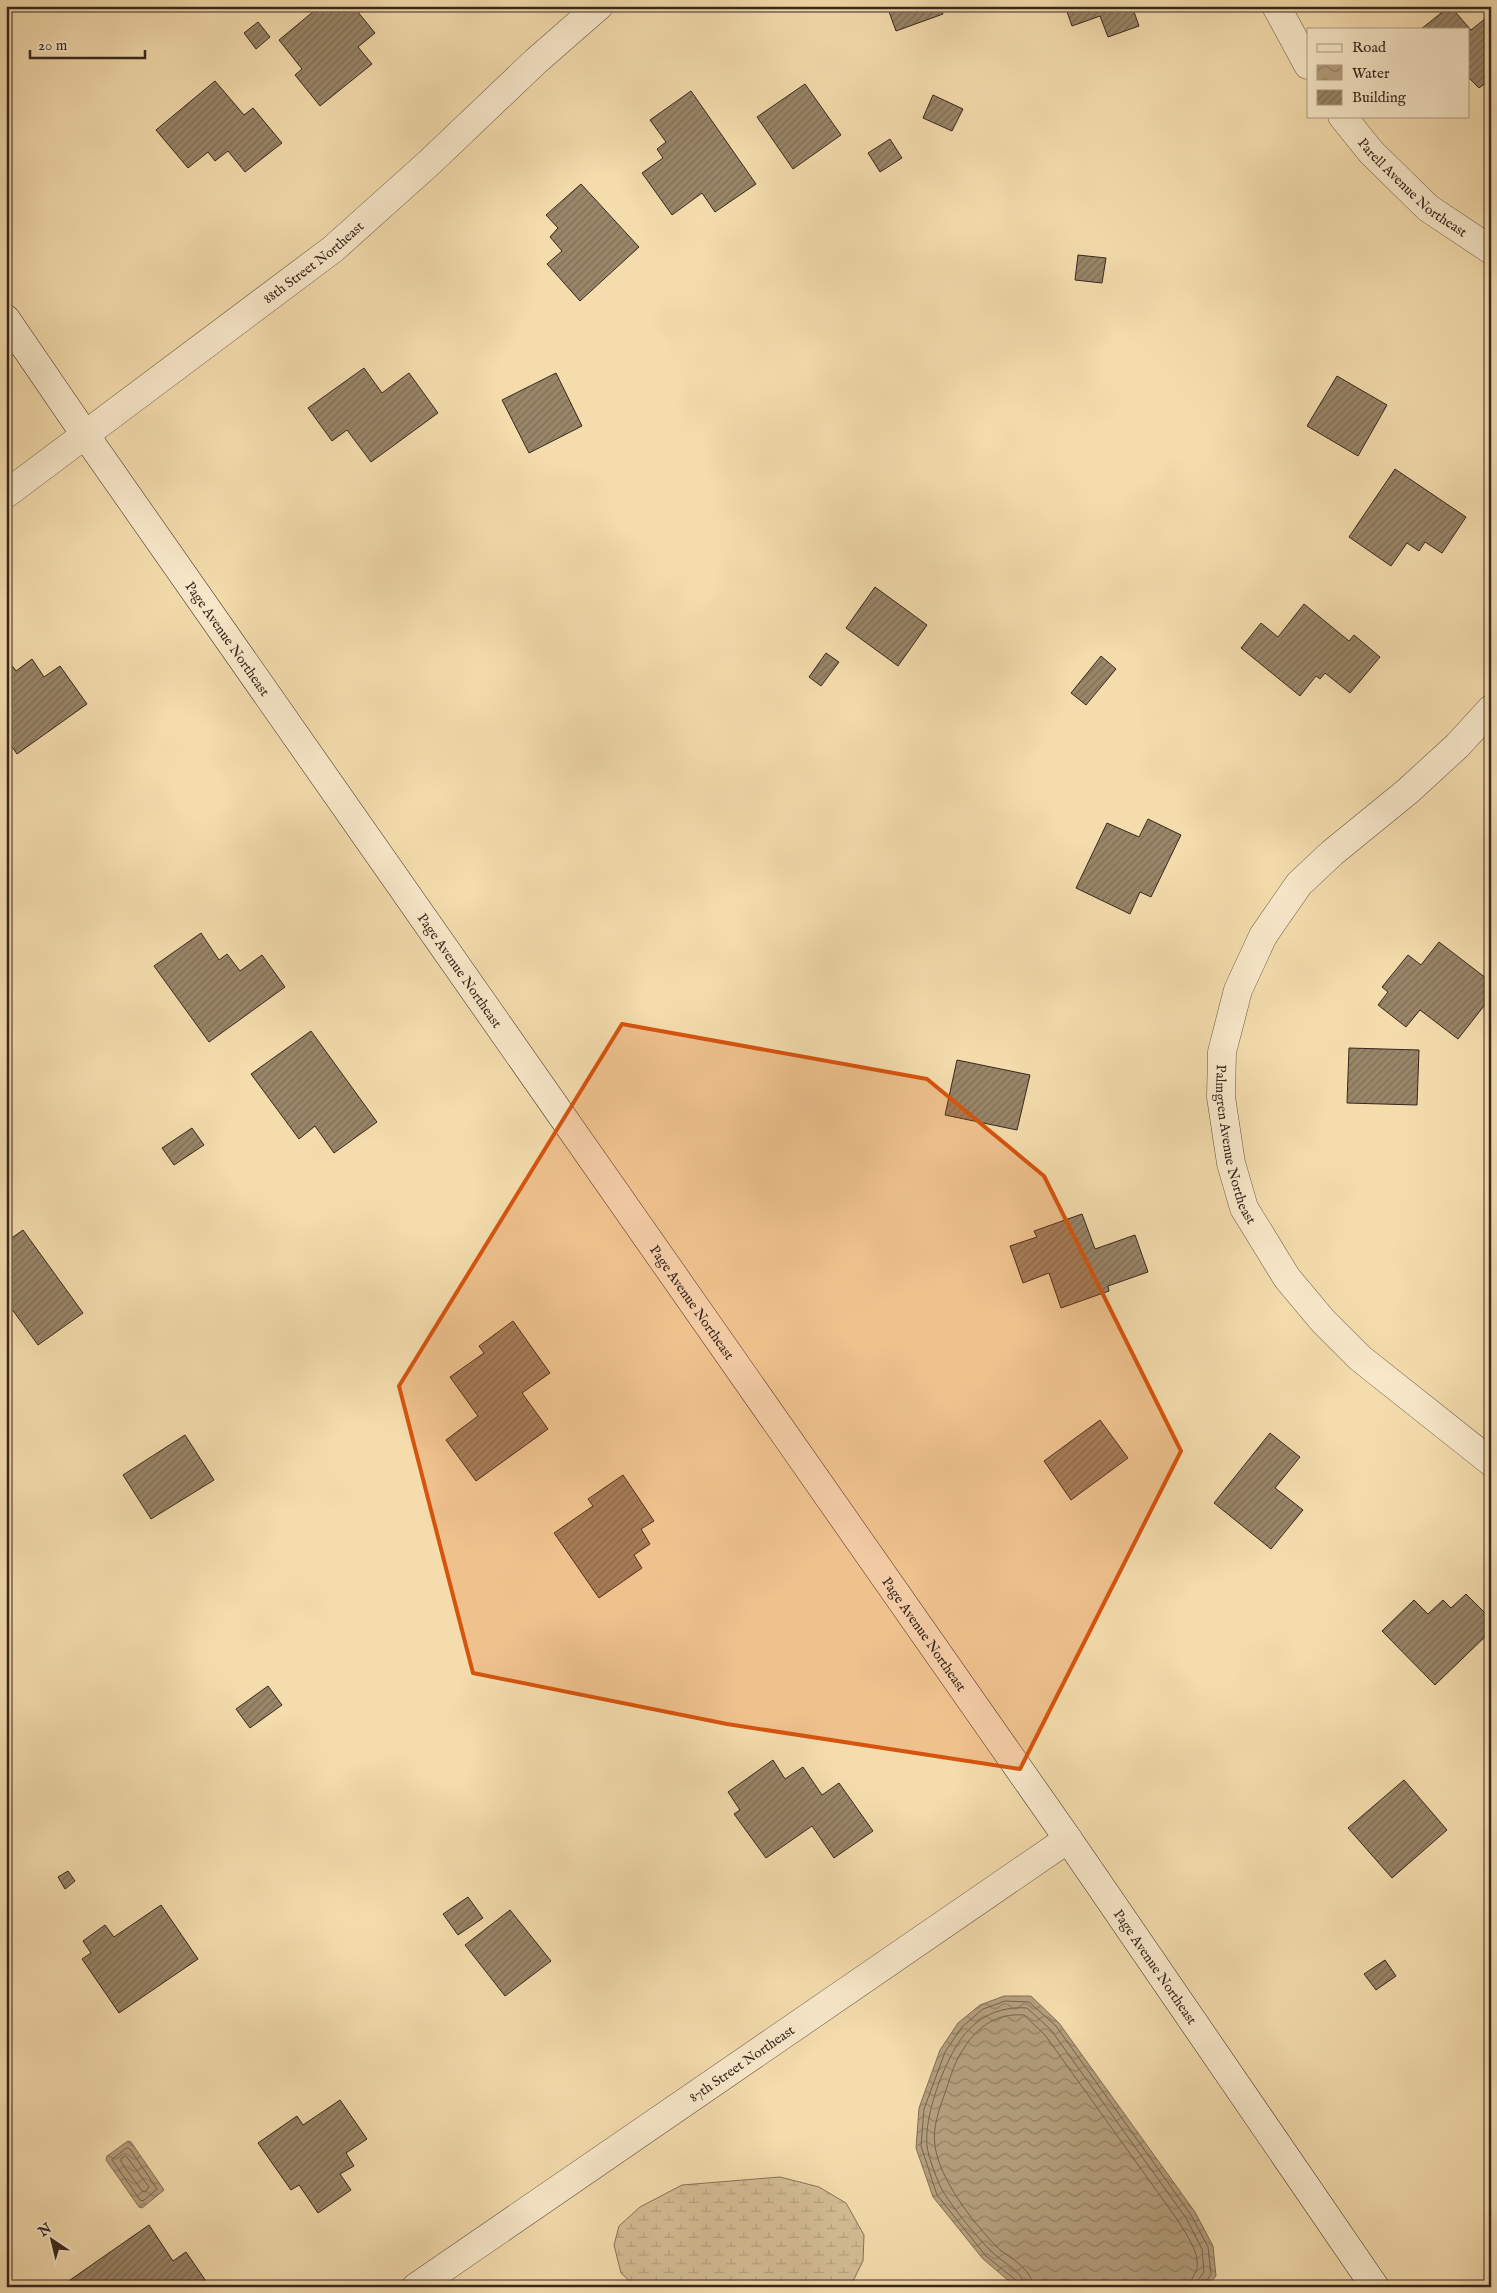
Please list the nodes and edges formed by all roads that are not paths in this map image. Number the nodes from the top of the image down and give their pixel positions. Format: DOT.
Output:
graph roads {
  1 [pos="599,6"];
  2 [pos="1276,6"];
  3 [pos="1307,63"];
  4 [pos="1344,118"];
  5 [pos="1491,250"];
  6 [pos="6,319"];
  7 [pos="86,436"];
  8 [pos="6,494"];
  9 [pos="1491,709"];
  10 [pos="1491,1462"];
  11 [pos="1068,1839"];
  12 [pos="416,2287"];
  13 [pos="1375,2287"];
  1 -- 7 [label="street, 88th Street Northeast"];
  2 -- 3 [label="street"];
  4 -- 5 [label="street, Parell Avenue Northeast"];
  6 -- 7 [label="street, Page Avenue Northeast"];
  7 -- 8 [label="street, 88th Street Northeast"];
  7 -- 11 [label="street, Page Avenue Northeast"];
  9 -- 10 [label="street, Palmgren Avenue Northeast"];
  11 -- 12 [label="street, 87th Street Northeast"];
  11 -- 13 [label="street, Page Avenue Northeast"];
}
